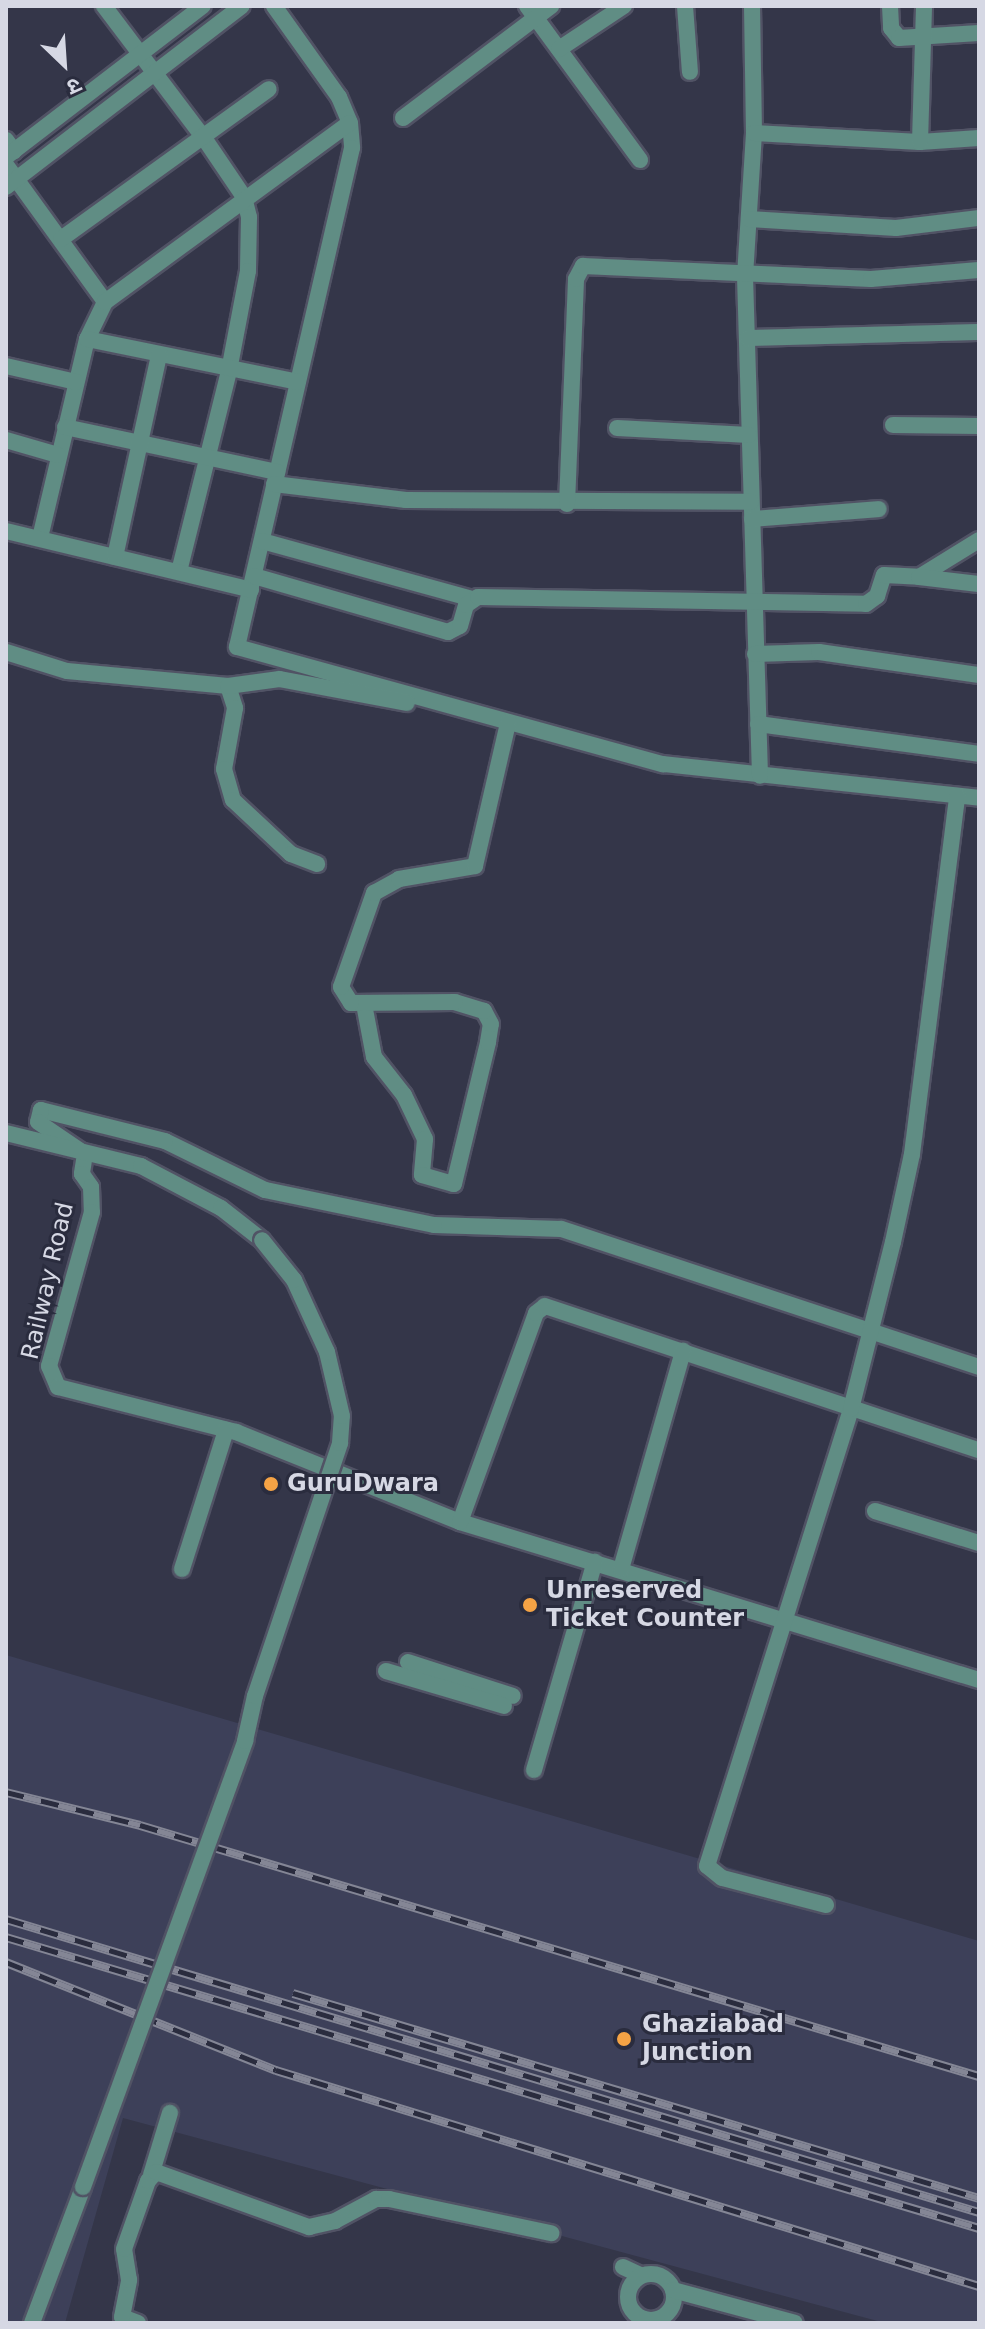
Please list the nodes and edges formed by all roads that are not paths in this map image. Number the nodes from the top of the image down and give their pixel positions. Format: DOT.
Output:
graph roads {
  1 [pos="104,6"];
  2 [pos="203,6"];
  3 [pos="242,6"];
  4 [pos="274,6"];
  5 [pos="551,6"];
  6 [pos="624,6"];
  7 [pos="685,6"];
  8 [pos="752,6"];
  9 [pos="890,6"];
  10 [pos="924,6"];
  11 [pos="531,11"];
  12 [pos="979,33"];
  13 [pos="924,36"];
  14 [pos="559,49"];
  15 [pos="143,55"];
  16 [pos="690,72"];
  17 [pos="157,75"];
  18 [pos="269,89"];
  19 [pos="403,118"];
  20 [pos="350,123"];
  21 [pos="754,133"];
  22 [pos="204,138"];
  23 [pos="979,138"];
  24 [pos="920,142"];
  25 [pos="8,153"];
  26 [pos="640,160"];
  27 [pos="11,183"];
  28 [pos="244,197"];
  29 [pos="979,218"];
  30 [pos="749,219"];
  31 [pos="61,239"];
  32 [pos="979,270"];
  33 [pos="745,276"];
  34 [pos="105,302"];
  35 [pos="979,332"];
  36 [pos="748,338"];
  37 [pos="87,339"];
  38 [pos="159,355"];
  39 [pos="8,366"];
  40 [pos="229,371"];
  41 [pos="76,382"];
  42 [pos="298,382"];
  43 [pos="6,384"];
  44 [pos="893,425"];
  45 [pos="979,426"];
  46 [pos="65,427"];
  47 [pos="617,428"];
  48 [pos="749,435"];
  49 [pos="6,440"];
  50 [pos="139,442"];
  51 [pos="58,455"];
  52 [pos="207,456"];
  53 [pos="276,478"];
  54 [pos="567,504"];
  55 [pos="879,509"];
  56 [pos="751,511"];
  57 [pos="6,531"];
  58 [pos="40,538"];
  59 [pos="979,540"];
  60 [pos="262,541"];
  61 [pos="115,557"];
  62 [pos="179,572"];
  63 [pos="919,577"];
  64 [pos="252,583"];
  65 [pos="979,584"];
  66 [pos="472,599"];
  67 [pos="754,599"];
  68 [pos="6,652"];
  69 [pos="755,654"];
  70 [pos="979,675"];
  71 [pos="228,686"];
  72 [pos="472,713"];
  73 [pos="508,723"];
  74 [pos="758,724"];
  75 [pos="979,754"];
  76 [pos="760,776"];
  77 [pos="957,796"];
  78 [pos="979,798"];
  79 [pos="317,864"];
  80 [pos="364,1004"];
  81 [pos="6,1133"];
  82 [pos="85,1154"];
  83 [pos="872,1332"];
  84 [pos="683,1351"];
  85 [pos="979,1367"];
  86 [pos="851,1409"];
  87 [pos="226,1430"];
  88 [pos="979,1450"];
  89 [pos="875,1511"];
  90 [pos="460,1522"];
  91 [pos="979,1543"];
  92 [pos="595,1562"];
  93 [pos="182,1569"];
  94 [pos="621,1569"];
  95 [pos="782,1620"];
  96 [pos="408,1662"];
  97 [pos="386,1671"];
  98 [pos="979,1680"];
  99 [pos="534,1770"];
  100 [pos="826,1905"];
  101 [pos="170,2113"];
  102 [pos="151,2175"];
  103 [pos="551,2233"];
  104 [pos="623,2267"];
  105 [pos="640,2275"];
  106 [pos="673,2290"];
  107 [pos="647,2322"];
  108 [pos="32,2323"];
  109 [pos="138,2323"];
  110 [pos="795,2323"];
  1 -- 15 [label="street"];
  2 -- 15 [label="street"];
  3 -- 17 [label="street"];
  4 -- 20 [label="street"];
  5 -- 11 [label="street"];
  6 -- 14 [label="street"];
  7 -- 16 [label="street"];
  8 -- 21 [label="street"];
  9 -- 13 [label="street"];
  10 -- 13 [label="street"];
  11 -- 14 [label="street"];
  11 -- 19 [label="street"];
  12 -- 13 [label="street"];
  13 -- 24 [label="street"];
  14 -- 26 [label="street"];
  15 -- 17 [label="street"];
  15 -- 25 [label="street"];
  17 -- 22 [label="street"];
  17 -- 27 [label="street"];
  18 -- 22 [label="street"];
  20 -- 28 [label="street"];
  20 -- 42 [label="street"];
  21 -- 24 [label="street"];
  21 -- 30 [label="street"];
  22 -- 28 [label="street"];
  22 -- 31 [label="street"];
  23 -- 24 [label="street"];
  25 -- 27 [label="street"];
  27 -- 31 [label="street"];
  28 -- 34 [label="street"];
  28 -- 40 [label="street"];
  29 -- 30 [label="street"];
  30 -- 33 [label="street"];
  31 -- 34 [label="street"];
  32 -- 33 [label="street"];
  33 -- 36 [label="street"];
  33 -- 54 [label="street"];
  34 -- 37 [label="street"];
  35 -- 36 [label="street"];
  36 -- 48 [label="street"];
  37 -- 38 [label="street"];
  37 -- 41 [label="street"];
  38 -- 40 [label="street"];
  38 -- 50 [label="street"];
  39 -- 41 [label="street"];
  39 -- 43 [label="street"];
  40 -- 42 [label="street"];
  40 -- 52 [label="street"];
  41 -- 46 [label="street"];
  42 -- 53 [label="street"];
  44 -- 45 [label="street"];
  46 -- 50 [label="street"];
  46 -- 51 [label="street"];
  47 -- 48 [label="street"];
  48 -- 56 [label="street"];
  49 -- 51 [label="street"];
  50 -- 52 [label="street"];
  50 -- 61 [label="street"];
  51 -- 58 [label="street"];
  52 -- 53 [label="street"];
  52 -- 62 [label="street"];
  53 -- 54 [label="street"];
  53 -- 60 [label="street"];
  54 -- 56 [label="street"];
  55 -- 56 [label="street"];
  56 -- 67 [label="street"];
  57 -- 58 [label="street"];
  58 -- 61 [label="street"];
  59 -- 63 [label="street"];
  60 -- 64 [label="street"];
  60 -- 66 [label="street"];
  61 -- 62 [label="street"];
  62 -- 64 [label="street"];
  63 -- 65 [label="street"];
  63 -- 67 [label="street"];
  64 -- 66 [label="street"];
  64 -- 72 [label="street"];
  66 -- 67 [label="street"];
  67 -- 69 [label="street"];
  68 -- 71 [label="street"];
  69 -- 70 [label="street"];
  69 -- 74 [label="street"];
  71 -- 72 [label="street"];
  71 -- 79 [label="street"];
  72 -- 73 [label="street"];
  73 -- 76 [label="street"];
  73 -- 80 [label="street"];
  74 -- 75 [label="street"];
  74 -- 76 [label="street"];
  76 -- 77 [label="street"];
  77 -- 78 [label="street"];
  77 -- 83 [label="street"];
  80 -- 80 [label="street"];
  81 -- 82 [label="street"];
  82 -- 83 [label="street"];
  82 -- 87 [label="street, Railway Road"];
  82 -- 108 [label="street, bridge"];
  83 -- 85 [label="street"];
  83 -- 86 [label="street"];
  84 -- 86 [label="street"];
  84 -- 90 [label="street"];
  84 -- 94 [label="street"];
  86 -- 88 [label="street"];
  86 -- 95 [label="street"];
  87 -- 90 [label="street, Railway Road"];
  87 -- 93 [label="street"];
  89 -- 91 [label="street"];
  90 -- 92 [label="street, Railway Road"];
  92 -- 94 [label="street, Railway Road"];
  92 -- 99 [label="street"];
  94 -- 95 [label="street, Railway Road"];
  95 -- 98 [label="street, Railway Road"];
  95 -- 100 [label="street"];
  96 -- 97 [label="street"];
  101 -- 102 [label="street"];
  102 -- 103 [label="street"];
  102 -- 109 [label="street"];
  104 -- 105 [label="street"];
  105 -- 106 [label="street"];
  105 -- 107 [label="street"];
  106 -- 107 [label="street"];
  106 -- 110 [label="street"];
}
